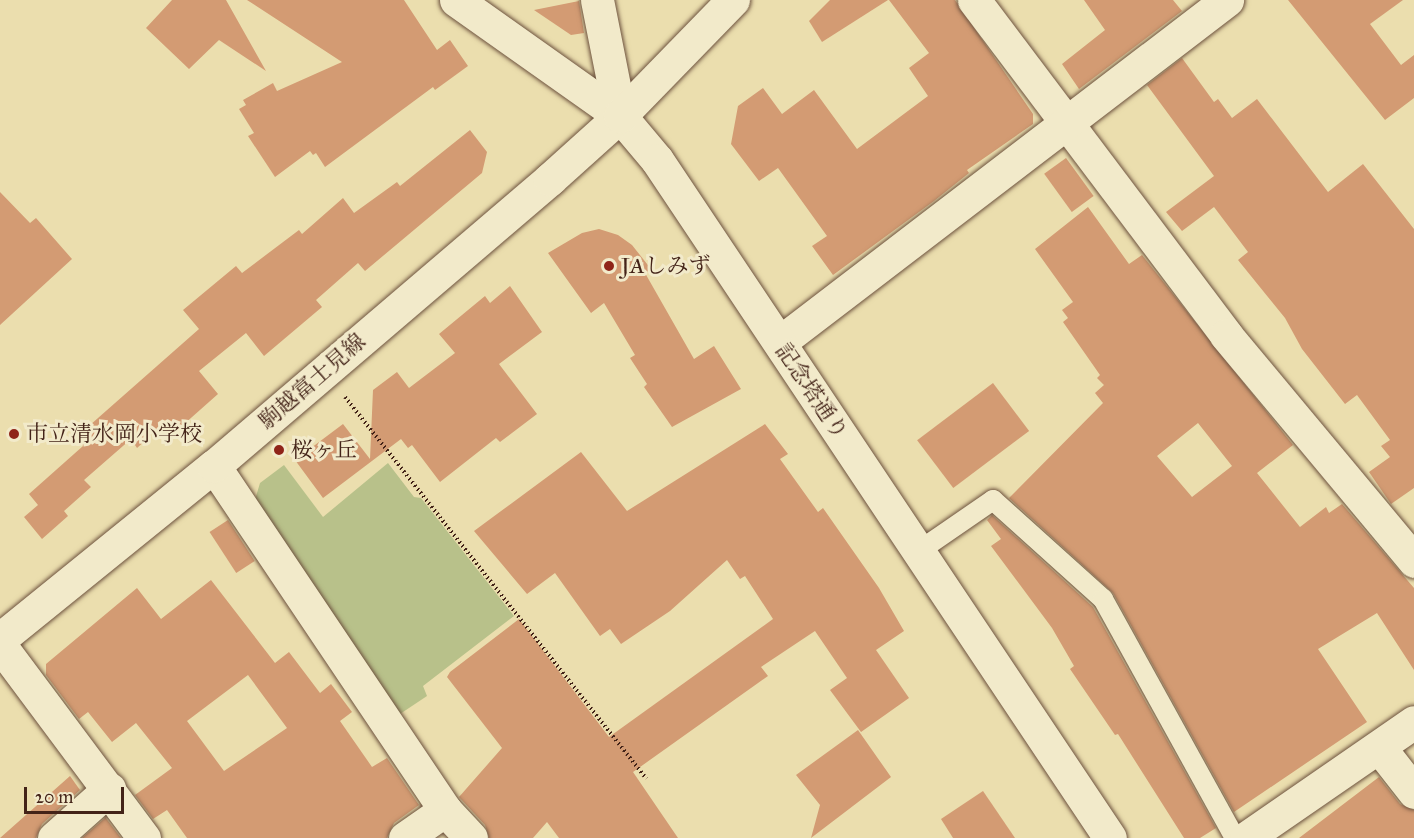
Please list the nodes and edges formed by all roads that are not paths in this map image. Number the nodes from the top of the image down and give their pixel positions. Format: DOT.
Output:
graph roads {
  1 [pos="456,0"];
  2 [pos="597,0"];
  3 [pos="733,0"];
  4 [pos="974,0"];
  5 [pos="1227,0"];
  6 [pos="620,117"];
  7 [pos="1067,124"];
  8 [pos="780,342"];
  9 [pos="214,466"];
  10 [pos="919,551"];
  11 [pos="1414,561"];
  12 [pos="0,639"];
  13 [pos="0,645"];
  14 [pos="1414,722"];
  15 [pos="1379,747"];
  16 [pos="109,789"];
  17 [pos="1414,792"];
  18 [pos="445,810"];
  19 [pos="54,838"];
  20 [pos="144,838"];
  21 [pos="405,838"];
  22 [pos="471,838"];
  23 [pos="1110,838"];
  24 [pos="1235,838"];
  25 [pos="1246,838"];
  1 -- 6 [label="street, 記念塔通り"];
  2 -- 6 [label="street"];
  3 -- 6 [label="street, 駒越富士見線"];
  4 -- 7 [label="street"];
  5 -- 7 [label="street"];
  6 -- 8 [label="street, 記念塔通り"];
  6 -- 9 [label="street, 駒越富士見線"];
  7 -- 8 [label="street"];
  7 -- 11 [label="street"];
  8 -- 10 [label="street, 記念塔通り"];
  9 -- 12 [label="street, 駒越富士見線"];
  9 -- 18 [label="street"];
  10 -- 23 [label="street, 記念塔通り"];
  10 -- 24 [label="lane"];
  13 -- 16 [label="street"];
  14 -- 15 [label="street"];
  15 -- 17 [label="street"];
  15 -- 25 [label="street"];
  16 -- 19 [label="street"];
  16 -- 20 [label="street"];
  18 -- 21 [label="street"];
  18 -- 22 [label="street"];
}
